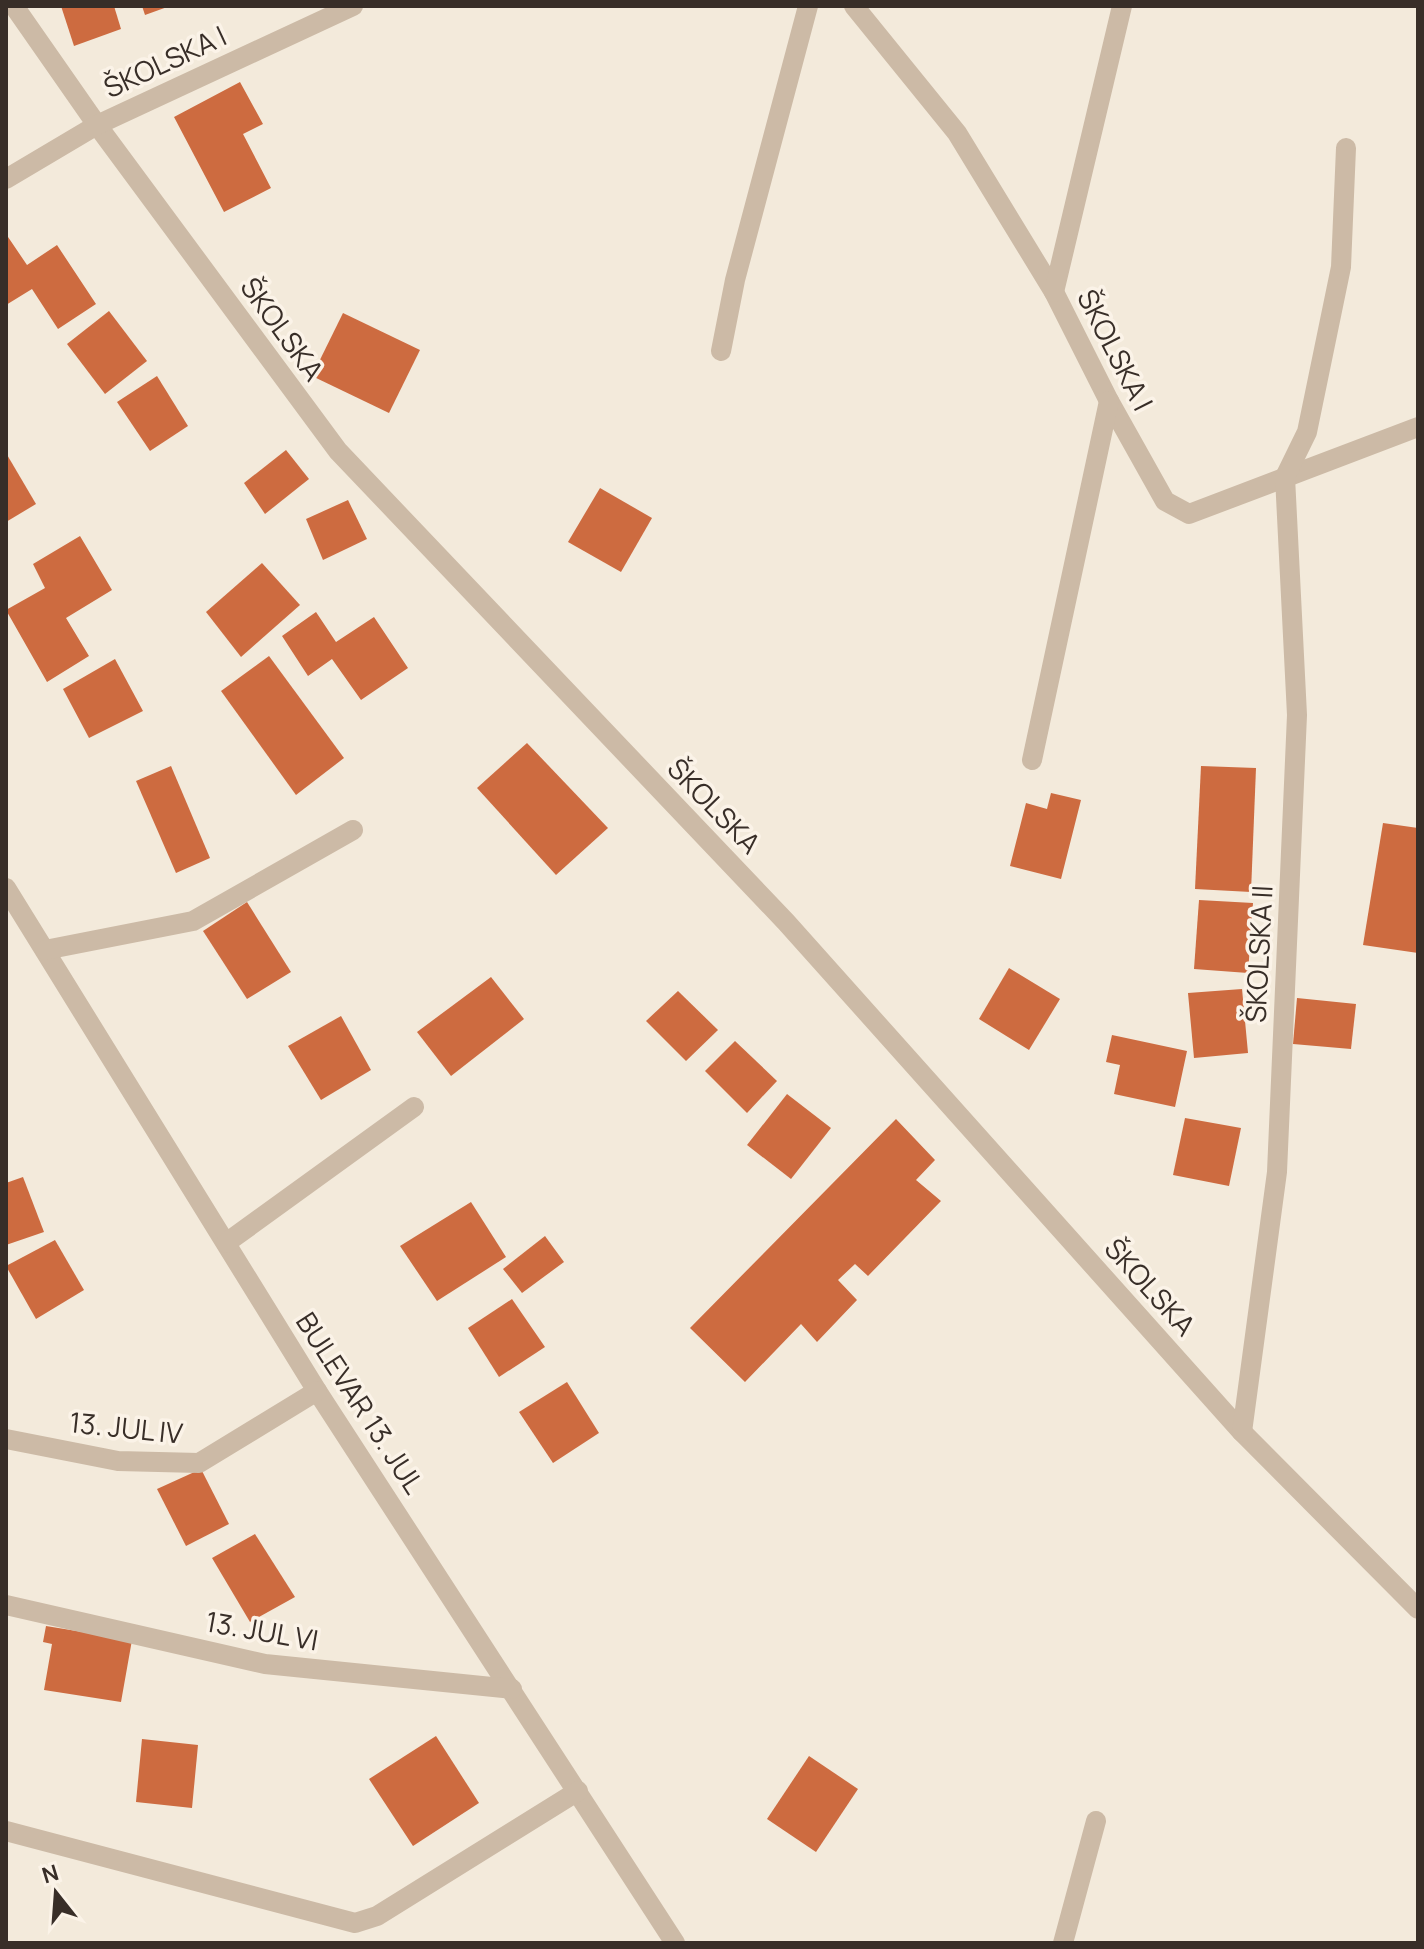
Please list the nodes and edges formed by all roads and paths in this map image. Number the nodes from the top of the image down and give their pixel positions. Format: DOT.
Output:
graph roads {
  1 [pos="14,6"];
  2 [pos="353,6"];
  3 [pos="808,6"];
  4 [pos="854,6"];
  5 [pos="1122,6"];
  6 [pos="97,125"];
  7 [pos="1346,148"];
  8 [pos="6,179"];
  9 [pos="1054,292"];
  10 [pos="721,351"];
  11 [pos="1109,401"];
  12 [pos="1418,427"];
  13 [pos="1285,477"];
  14 [pos="1032,760"];
  15 [pos="353,830"];
  16 [pos="6,888"];
  17 [pos="45,950"];
  18 [pos="414,1107"];
  19 [pos="226,1243"];
  20 [pos="317,1391"];
  21 [pos="1242,1432"];
  22 [pos="6,1439"];
  23 [pos="6,1605"];
  24 [pos="1418,1609"];
  25 [pos="512,1689"];
  26 [pos="578,1791"];
  27 [pos="1096,1821"];
  28 [pos="6,1831"];
  29 [pos="675,1943"];
  30 [pos="1063,1943"];
  1 -- 6 [label="street, ŠKOLSKA"];
  2 -- 6 [label="street, ŠKOLSKA I"];
  3 -- 10 [label="street"];
  4 -- 9 [label="street, ŠKOLSKA I"];
  5 -- 9 [label="street"];
  6 -- 8 [label="street, ŠKOLSKA I"];
  6 -- 21 [label="street, ŠKOLSKA"];
  7 -- 13 [label="street"];
  9 -- 11 [label="street, ŠKOLSKA I"];
  11 -- 13 [label="street, ŠKOLSKA I"];
  11 -- 14 [label="street"];
  12 -- 13 [label="street, ŠKOLSKA I"];
  13 -- 21 [label="street, ŠKOLSKA II"];
  15 -- 17 [label="street"];
  16 -- 17 [label="street, BULEVAR 13. JUL"];
  17 -- 19 [label="street, BULEVAR 13. JUL"];
  18 -- 19 [label="street"];
  19 -- 20 [label="street, BULEVAR 13. JUL"];
  20 -- 22 [label="street, 13. JUL IV"];
  20 -- 25 [label="street, BULEVAR 13. JUL"];
  21 -- 24 [label="street, ŠKOLSKA"];
  23 -- 25 [label="street, 13. JUL VI"];
  25 -- 26 [label="street, BULEVAR 13. JUL"];
  26 -- 28 [label="street"];
  26 -- 29 [label="street, BULEVAR 13. JUL"];
  27 -- 30 [label="street"];
}
